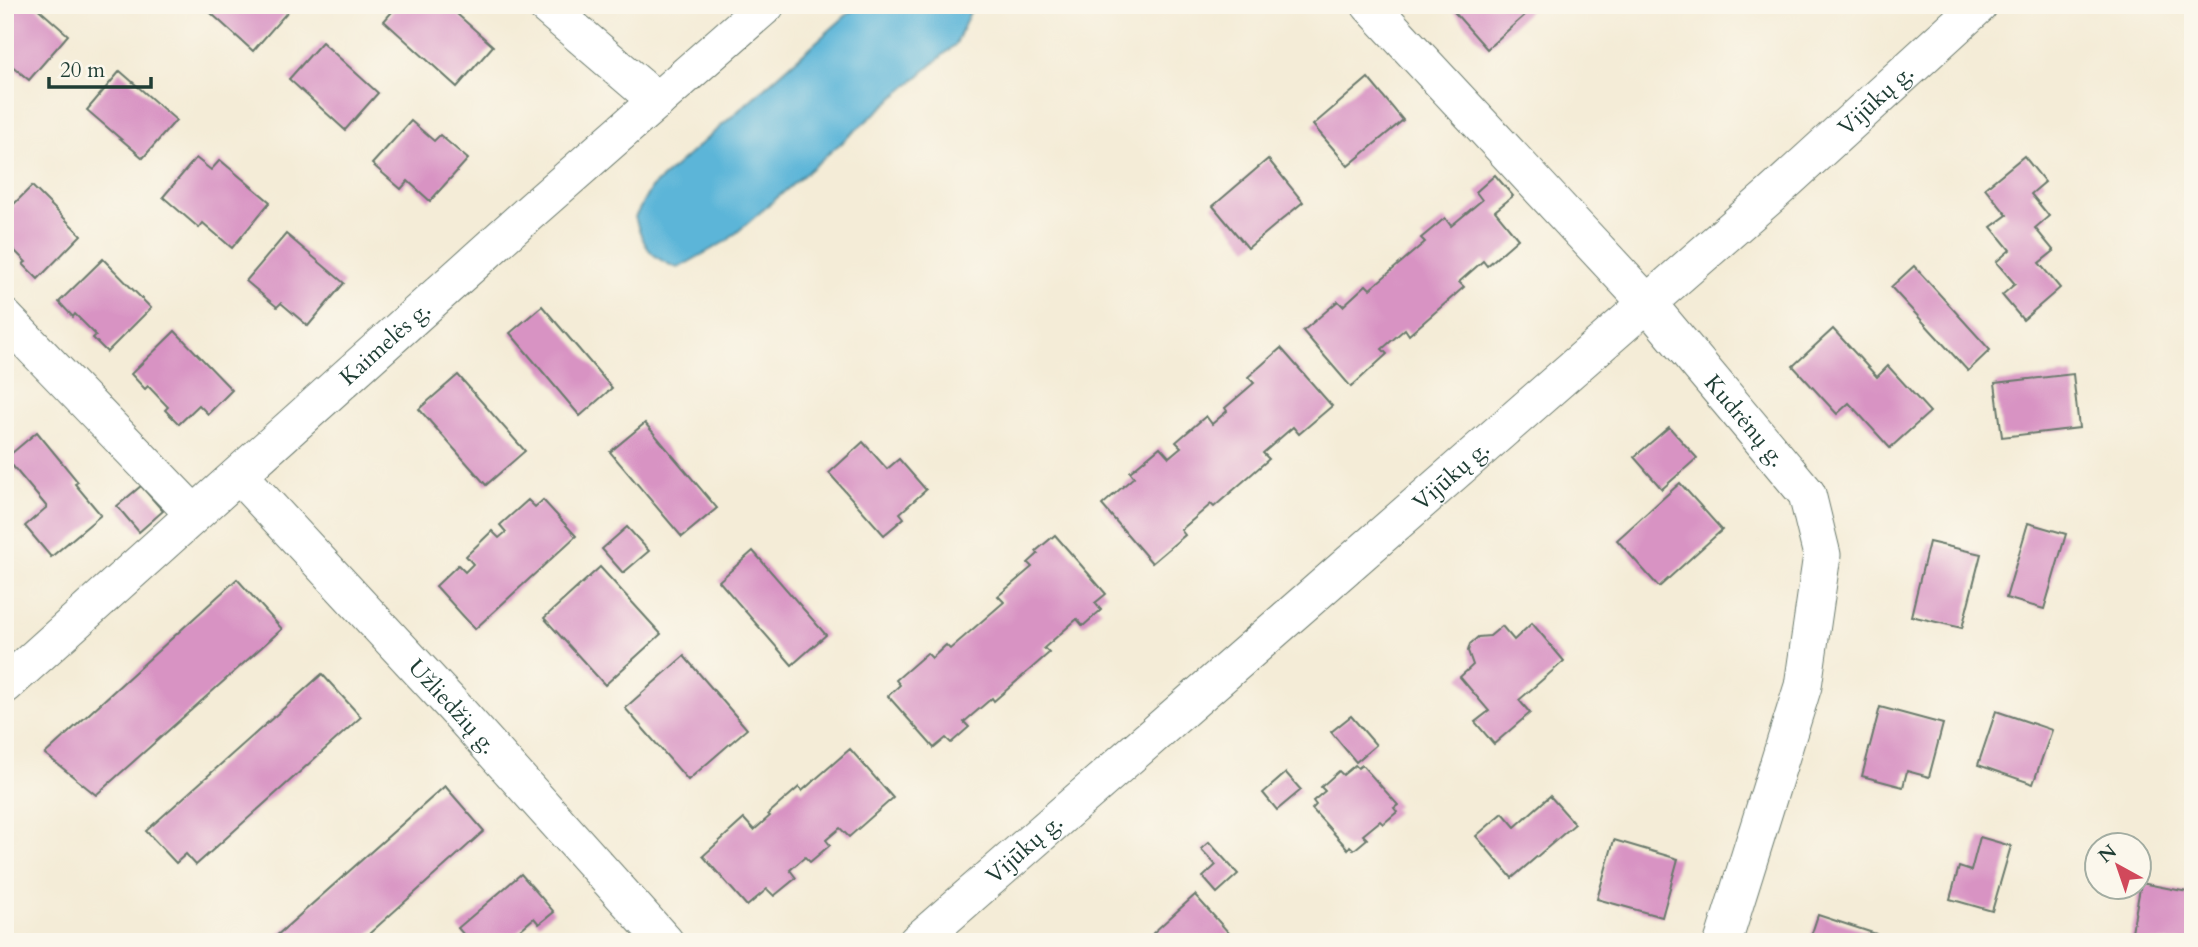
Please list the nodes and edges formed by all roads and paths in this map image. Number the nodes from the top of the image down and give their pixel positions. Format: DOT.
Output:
graph roads {
  1 [pos="545,5"];
  2 [pos="766,5"];
  3 [pos="1370,5"];
  4 [pos="1979,5"];
  5 [pos="657,101"];
  6 [pos="1647,304"];
  7 [pos="5,318"];
  8 [pos="239,475"];
  9 [pos="194,513"];
  10 [pos="5,685"];
  11 [pos="665,942"];
  12 [pos="917,942"];
  13 [pos="1724,942"];
  1 -- 5 [label="street"];
  2 -- 5 [label="street, Kaimelės g."];
  3 -- 6 [label="street, Kudrėnų g."];
  4 -- 6 [label="street, Vijūkų g."];
  5 -- 8 [label="street, Kaimelės g."];
  6 -- 12 [label="street, Vijūkų g."];
  6 -- 13 [label="street, Kudrėnų g."];
  7 -- 9 [label="street"];
  8 -- 9 [label="street, Kaimelės g."];
  8 -- 11 [label="street, Užliedžių g."];
  9 -- 10 [label="street, Kaimelės g."];
}
